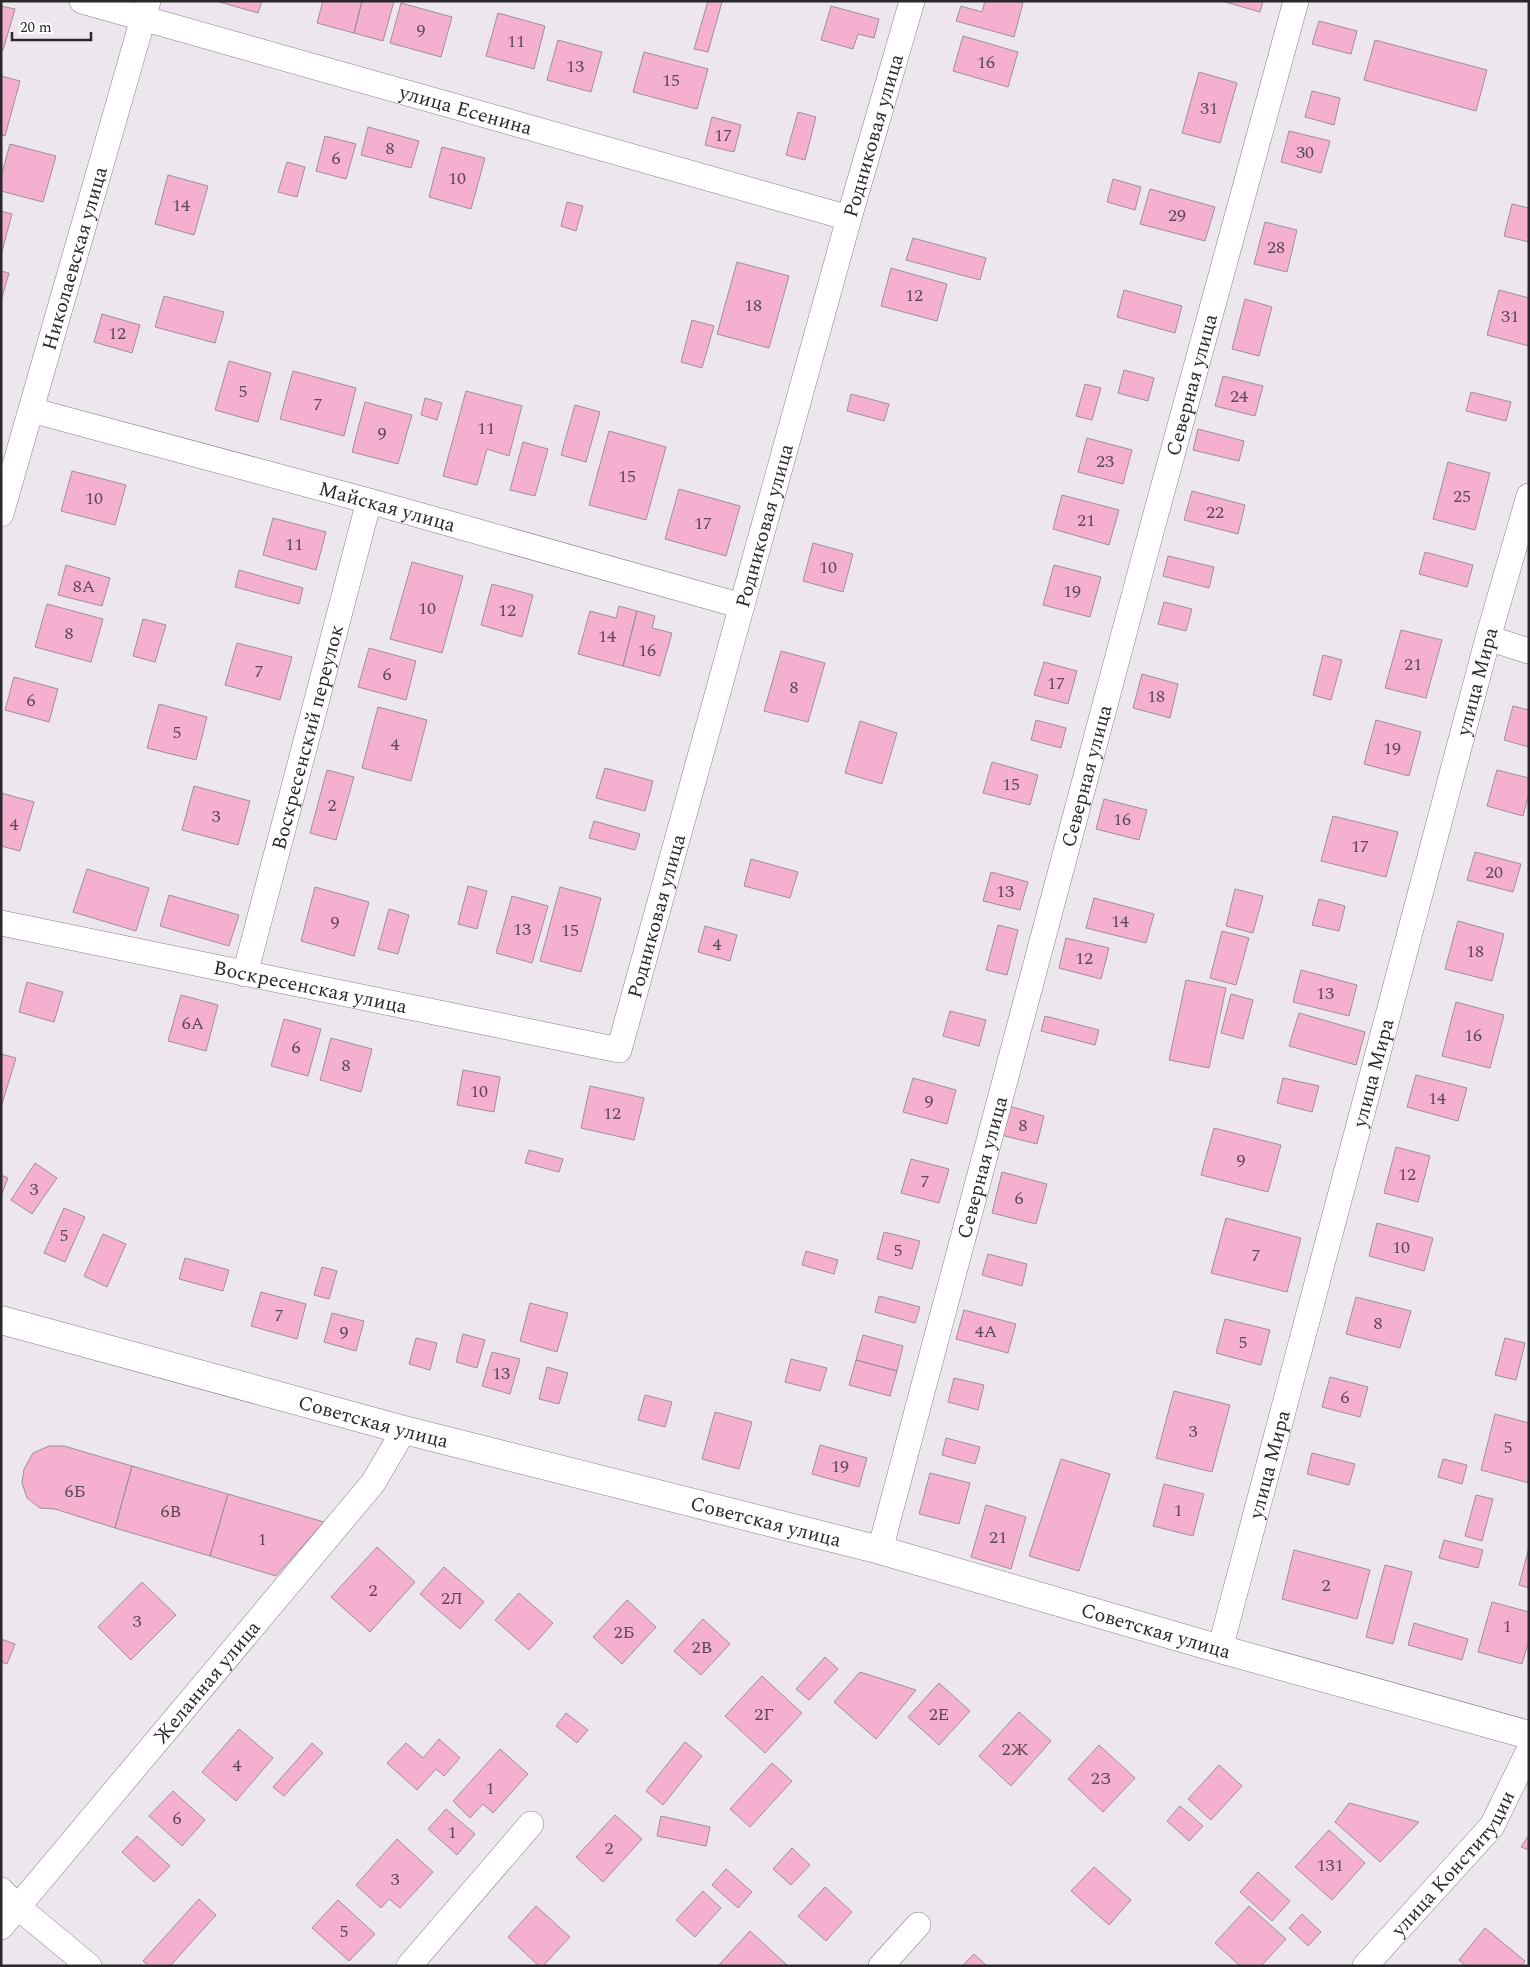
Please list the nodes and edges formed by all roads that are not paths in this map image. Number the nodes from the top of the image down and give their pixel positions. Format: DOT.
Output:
graph roads {
  1 [pos="82,1"];
  2 [pos="912,1"];
  3 [pos="1296,1"];
  4 [pos="146,10"];
  5 [pos="849,218"];
  6 [pos="31,410"];
  7 [pos="1529,496"];
  8 [pos="369,500"];
  9 [pos="1,514"];
  10 [pos="742,606"];
  11 [pos="1488,638"];
  12 [pos="1529,651"];
  13 [pos="1,923"];
  14 [pos="245,974"];
  15 [pos="619,1050"];
  16 [pos="1,1320"];
  17 [pos="404,1430"];
  18 [pos="880,1550"];
  19 [pos="1220,1649"];
  20 [pos="1529,1734"];
  21 [pos="1529,1750"];
  22 [pos="531,1824"];
  23 [pos="1,1890"];
  24 [pos="19,1908"];
  25 [pos="918,1925"];
  26 [pos="1,1927"];
  27 [pos="89,1966"];
  28 [pos="409,1966"];
  29 [pos="881,1966"];
  30 [pos="1365,1966"];
  1 -- 4 [label="street, улица Есенина"];
  2 -- 5 [label="street, Родниковая улица"];
  3 -- 18 [label="street, Северная улица"];
  4 -- 5 [label="street, улица Есенина"];
  4 -- 6 [label="street, Николаевская улица"];
  5 -- 10 [label="street, Родниковая улица"];
  6 -- 8 [label="street, Майская улица"];
  6 -- 9 [label="street, Николаевская улица"];
  7 -- 11 [label="street, улица Мира"];
  8 -- 10 [label="street, Майская улица"];
  8 -- 14 [label="street, Воскресенский переулок"];
  10 -- 15 [label="street, Родниковая улица"];
  11 -- 12 [label="street"];
  11 -- 19 [label="street, улица Мира"];
  13 -- 14 [label="street, Воскресенская улица"];
  14 -- 15 [label="street, Воскресенская улица"];
  16 -- 17 [label="main road, Советская улица"];
  17 -- 18 [label="main road, Советская улица"];
  17 -- 24 [label="street, Желанная улица"];
  18 -- 19 [label="main road, Советская улица"];
  19 -- 20 [label="main road, Советская улица"];
  21 -- 30 [label="street, улица Конституции"];
  22 -- 28 [label="street"];
  23 -- 24 [label="street"];
  24 -- 26 [label="street, Желанная улица"];
  24 -- 27 [label="street"];
  25 -- 29 [label="street"];
}
